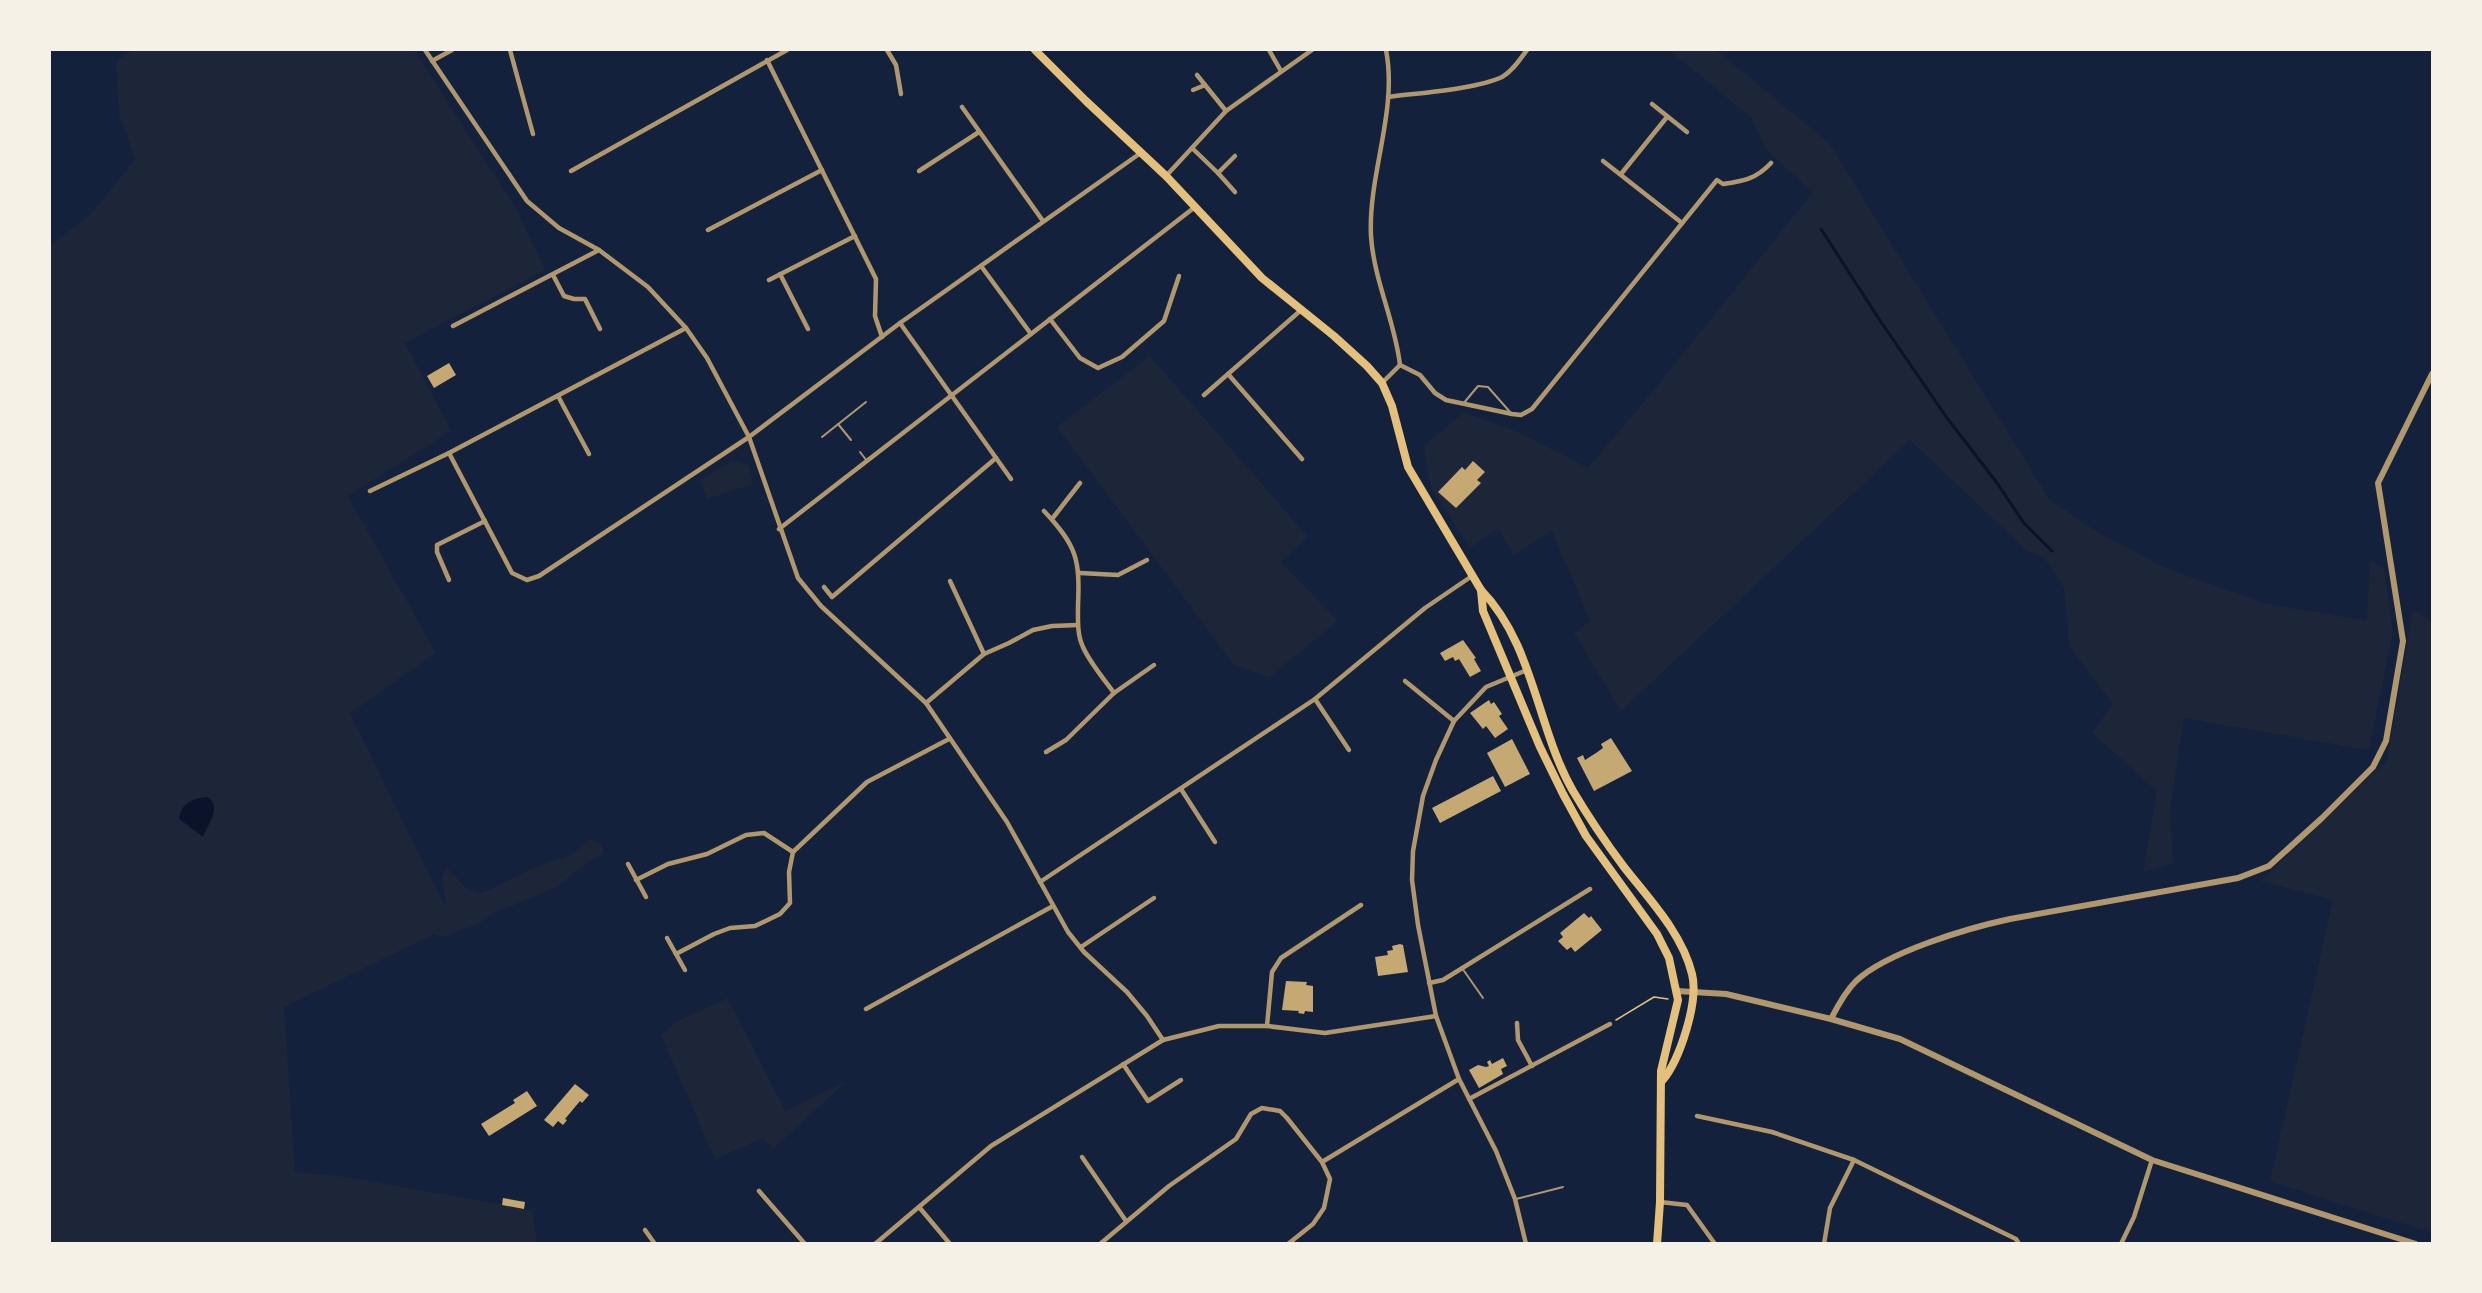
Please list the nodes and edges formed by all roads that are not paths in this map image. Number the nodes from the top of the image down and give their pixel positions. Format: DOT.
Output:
graph roads {
  1 [pos="425,50"];
  2 [pos="452,50"];
  3 [pos="510,50"];
  4 [pos="787,50"];
  5 [pos="887,50"];
  6 [pos="1035,50"];
  7 [pos="1269,50"];
  8 [pos="1312,50"];
  9 [pos="1386,50"];
  10 [pos="1527,50"];
  11 [pos="767,60"];
  12 [pos="432,61"];
  13 [pos="1281,71"];
  14 [pos="1197,75"];
  15 [pos="1205,85"];
  16 [pos="1193,90"];
  17 [pos="900,94"];
  18 [pos="1388,98"];
  19 [pos="1652,104"];
  20 [pos="962,107"];
  21 [pos="1226,111"];
  22 [pos="1667,117"];
  23 [pos="979,132"];
  24 [pos="1687,132"];
  25 [pos="533,134"];
  26 [pos="1192,148"];
  27 [pos="1142,152"];
  28 [pos="1235,156"];
  29 [pos="1603,161"];
  30 [pos="1771,163"];
  31 [pos="822,170"];
  32 [pos="571,171"];
  33 [pos="919,171"];
  34 [pos="1218,173"];
  35 [pos="1621,174"];
  36 [pos="1166,176"];
  37 [pos="1235,192"];
  38 [pos="1195,207"];
  39 [pos="1043,221"];
  40 [pos="1682,224"];
  41 [pos="708,230"];
  42 [pos="855,236"];
  43 [pos="599,250"];
  44 [pos="981,267"];
  45 [pos="780,274"];
  46 [pos="552,275"];
  47 [pos="1179,276"];
  48 [pos="769,280"];
  49 [pos="1300,311"];
  50 [pos="1050,319"];
  51 [pos="900,323"];
  52 [pos="453,326"];
  53 [pos="686,328"];
  54 [pos="600,329"];
  55 [pos="808,329"];
  56 [pos="1031,334"];
  57 [pos="882,337"];
  58 [pos="1400,365"];
  59 [pos="1228,374"];
  60 [pos="2433,374"];
  61 [pos="1382,383"];
  62 [pos="1204,394"];
  63 [pos="952,395"];
  64 [pos="558,396"];
  65 [pos="866,402"];
  66 [pos="1462,405"];
  67 [pos="1512,414"];
  68 [pos="838,424"];
  69 [pos="749,437"];
  70 [pos="822,437"];
  71 [pos="851,440"];
  72 [pos="860,452"];
  73 [pos="449,453"];
  74 [pos="589,454"];
  75 [pos="996,458"];
  76 [pos="1302,459"];
  77 [pos="867,461"];
  78 [pos="1011,479"];
  79 [pos="1080,483"];
  80 [pos="370,491"];
  81 [pos="1044,511"];
  82 [pos="1052,519"];
  83 [pos="485,521"];
  84 [pos="779,529"];
  85 [pos="1147,560"];
  86 [pos="1080,573"];
  87 [pos="1472,576"];
  88 [pos="449,580"];
  89 [pos="950,581"];
  90 [pos="824,587"];
  91 [pos="1481,591"];
  92 [pos="1078,625"];
  93 [pos="984,654"];
  94 [pos="1154,665"];
  95 [pos="1527,670"];
  96 [pos="1511,676"];
  97 [pos="1405,681"];
  98 [pos="1114,693"];
  99 [pos="1315,699"];
  100 [pos="926,703"];
  101 [pos="1454,721"];
  102 [pos="949,739"];
  103 [pos="1349,750"];
  104 [pos="1046,752"];
  105 [pos="1180,789"];
  106 [pos="1215,842"];
  107 [pos="793,852"];
  108 [pos="628,864"];
  109 [pos="636,880"];
  110 [pos="1040,882"];
  111 [pos="1590,889"];
  112 [pos="646,897"];
  113 [pos="1154,898"];
  114 [pos="1361,905"];
  115 [pos="1053,906"];
  116 [pos="668,938"];
  117 [pos="1081,947"];
  118 [pos="676,954"];
  119 [pos="1462,968"];
  120 [pos="685,970"];
  121 [pos="1429,983"];
  122 [pos="1677,991"];
  123 [pos="1694,992"];
  124 [pos="1483,998"];
  125 [pos="866,1009"];
  126 [pos="1436,1016"];
  127 [pos="1831,1019"];
  128 [pos="1517,1023"];
  129 [pos="1610,1024"];
  130 [pos="1266,1026"];
  131 [pos="1163,1041"];
  132 [pos="1123,1064"];
  133 [pos="1532,1066"];
  134 [pos="1460,1079"];
  135 [pos="1181,1080"];
  136 [pos="1662,1081"];
  137 [pos="1469,1099"];
  138 [pos="1698,1116"];
  139 [pos="1082,1157"];
  140 [pos="1854,1160"];
  141 [pos="2152,1160"];
  142 [pos="1322,1162"];
  143 [pos="1563,1187"];
  144 [pos="759,1191"];
  145 [pos="1515,1199"];
  146 [pos="1660,1202"];
  147 [pos="919,1206"];
  148 [pos="1126,1221"];
  149 [pos="645,1230"];
  150 [pos="655,1244"];
  151 [pos="805,1244"];
  152 [pos="875,1244"];
  153 [pos="950,1244"];
  154 [pos="1101,1244"];
  155 [pos="1288,1244"];
  156 [pos="1526,1244"];
  157 [pos="1657,1244"];
  158 [pos="1715,1244"];
  159 [pos="1824,1244"];
  160 [pos="2019,1244"];
  161 [pos="2121,1244"];
  162 [pos="2416,1244"];
  1 -- 12 [label="street"];
  2 -- 12 [label="street"];
  3 -- 25 [label="street"];
  4 -- 11 [label="street"];
  5 -- 17 [label="street"];
  6 -- 27 [label="main road"];
  7 -- 13 [label="street"];
  8 -- 13 [label="street"];
  9 -- 18 [label="street"];
  10 -- 18 [label="street"];
  11 -- 31 [label="street"];
  11 -- 32 [label="street"];
  12 -- 43 [label="street"];
  13 -- 21 [label="street"];
  14 -- 15 [label="street"];
  15 -- 16 [label="street"];
  15 -- 21 [label="street"];
  18 -- 58 [label="street"];
  19 -- 22 [label="street"];
  20 -- 23 [label="street"];
  21 -- 26 [label="street"];
  22 -- 24 [label="street"];
  22 -- 35 [label="street"];
  23 -- 33 [label="street"];
  23 -- 39 [label="street"];
  26 -- 34 [label="street"];
  26 -- 36 [label="street"];
  27 -- 36 [label="main road"];
  27 -- 39 [label="street"];
  28 -- 34 [label="street"];
  29 -- 35 [label="street"];
  30 -- 40 [label="street"];
  31 -- 41 [label="street"];
  31 -- 42 [label="street"];
  34 -- 37 [label="street"];
  35 -- 40 [label="street"];
  36 -- 38 [label="main road"];
  38 -- 49 [label="main road"];
  38 -- 50 [label="street"];
  39 -- 44 [label="street"];
  40 -- 67 [label="street"];
  42 -- 45 [label="street"];
  42 -- 57 [label="street"];
  43 -- 46 [label="street"];
  43 -- 53 [label="street"];
  44 -- 51 [label="street"];
  44 -- 56 [label="street"];
  45 -- 48 [label="street"];
  45 -- 55 [label="street"];
  46 -- 52 [label="street"];
  46 -- 54 [label="street"];
  47 -- 50 [label="street"];
  49 -- 59 [label="street"];
  49 -- 61 [label="main road"];
  50 -- 56 [label="street"];
  51 -- 57 [label="street"];
  51 -- 63 [label="street"];
  53 -- 64 [label="street"];
  53 -- 69 [label="street"];
  56 -- 63 [label="street"];
  57 -- 69 [label="street"];
  58 -- 61 [label="street"];
  58 -- 66 [label="street"];
  59 -- 62 [label="street"];
  59 -- 76 [label="street"];
  60 -- 127 [label="street"];
  61 -- 87 [label="main road"];
  63 -- 75 [label="street"];
  63 -- 77 [label="street"];
  64 -- 73 [label="street"];
  64 -- 74 [label="street"];
  65 -- 68 [label="lane"];
  66 -- 67 [label="street"];
  66 -- 67 [label="lane"];
  68 -- 70 [label="lane"];
  68 -- 71 [label="lane"];
  69 -- 83 [label="street"];
  69 -- 84 [label="street"];
  72 -- 77 [label="lane"];
  73 -- 80 [label="street"];
  73 -- 83 [label="street"];
  75 -- 78 [label="street"];
  75 -- 90 [label="street"];
  77 -- 84 [label="street"];
  79 -- 82 [label="street"];
  81 -- 82 [label="street"];
  82 -- 86 [label="street"];
  83 -- 88 [label="street"];
  84 -- 100 [label="street"];
  85 -- 86 [label="street"];
  86 -- 92 [label="street"];
  87 -- 91 [label="main road"];
  87 -- 99 [label="street"];
  89 -- 93 [label="street"];
  91 -- 95 [label="main road"];
  91 -- 96 [label="main road"];
  92 -- 93 [label="street"];
  92 -- 98 [label="street"];
  93 -- 100 [label="street"];
  94 -- 98 [label="street"];
  95 -- 96 [label="street"];
  95 -- 123 [label="main road"];
  96 -- 101 [label="street"];
  96 -- 122 [label="main road"];
  97 -- 101 [label="street"];
  98 -- 104 [label="street"];
  99 -- 103 [label="street"];
  99 -- 105 [label="street"];
  100 -- 102 [label="street"];
  101 -- 121 [label="street"];
  102 -- 107 [label="street"];
  102 -- 110 [label="street"];
  105 -- 106 [label="street"];
  105 -- 110 [label="street"];
  107 -- 109 [label="street"];
  107 -- 118 [label="street"];
  108 -- 109 [label="street"];
  109 -- 112 [label="street"];
  110 -- 115 [label="street"];
  111 -- 119 [label="street"];
  113 -- 117 [label="street"];
  114 -- 130 [label="street"];
  115 -- 117 [label="street"];
  115 -- 125 [label="street"];
  116 -- 118 [label="street"];
  117 -- 131 [label="street"];
  118 -- 120 [label="street"];
  119 -- 121 [label="street"];
  119 -- 124 [label="lane"];
  121 -- 126 [label="street"];
  122 -- 123 [label="street"];
  122 -- 136 [label="main road"];
  123 -- 127 [label="street"];
  123 -- 136 [label="main road"];
  126 -- 130 [label="street"];
  126 -- 134 [label="street"];
  127 -- 141 [label="street"];
  128 -- 133 [label="street"];
  129 -- 133 [label="street"];
  130 -- 131 [label="street"];
  131 -- 132 [label="street"];
  132 -- 135 [label="street"];
  132 -- 147 [label="street"];
  133 -- 137 [label="street"];
  134 -- 137 [label="street"];
  134 -- 142 [label="street"];
  136 -- 146 [label="main road"];
  137 -- 145 [label="street"];
  138 -- 140 [label="street"];
  139 -- 148 [label="street"];
  140 -- 159 [label="street"];
  140 -- 160 [label="street"];
  141 -- 161 [label="street"];
  141 -- 162 [label="street"];
  142 -- 148 [label="street"];
  142 -- 155 [label="street"];
  143 -- 145 [label="lane"];
  144 -- 151 [label="street"];
  145 -- 156 [label="street"];
  146 -- 157 [label="main road"];
  146 -- 158 [label="street"];
  147 -- 152 [label="street"];
  147 -- 153 [label="street"];
  148 -- 154 [label="street"];
  149 -- 150 [label="street"];
}
